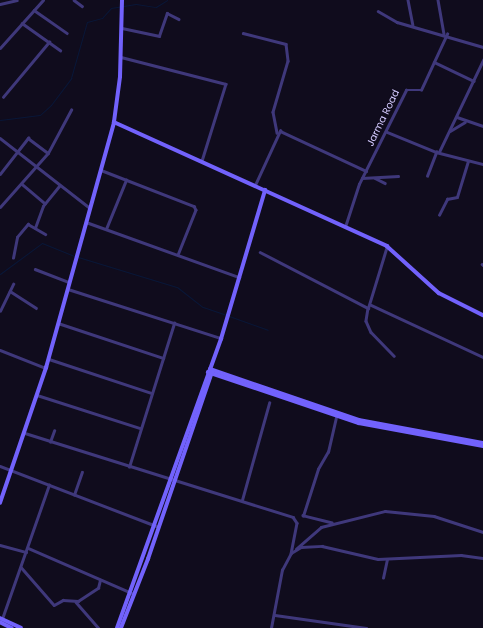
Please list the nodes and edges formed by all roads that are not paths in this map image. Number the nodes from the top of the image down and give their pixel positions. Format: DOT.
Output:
graph roads {
  1 [pos="17,0"];
  2 [pos="43,0"];
  3 [pos="74,0"];
  4 [pos="408,0"];
  5 [pos="438,0"];
  6 [pos="4,1"];
  7 [pos="122,1"];
  8 [pos="0,4"];
  9 [pos="82,6"];
  10 [pos="34,10"];
  11 [pos="378,11"];
  12 [pos="179,19"];
  13 [pos="22,23"];
  14 [pos="413,25"];
  15 [pos="122,28"];
  16 [pos="67,33"];
  17 [pos="243,33"];
  18 [pos="445,33"];
  19 [pos="49,42"];
  20 [pos="483,46"];
  21 [pos="0,48"];
  22 [pos="60,50"];
  23 [pos="121,57"];
  24 [pos="483,60"];
  25 [pos="434,62"];
  26 [pos="474,81"];
  27 [pos="2,97"];
  28 [pos="71,110"];
  29 [pos="457,117"];
  30 [pos="114,122"];
  31 [pos="465,122"];
  32 [pos="483,126"];
  33 [pos="387,132"];
  34 [pos="450,132"];
  35 [pos="278,133"];
  36 [pos="0,138"];
  37 [pos="17,152"];
  38 [pos="438,152"];
  39 [pos="48,153"];
  40 [pos="202,161"];
  41 [pos="468,162"];
  42 [pos="483,164"];
  43 [pos="36,168"];
  44 [pos="101,170"];
  45 [pos="366,171"];
  46 [pos="0,174"];
  47 [pos="398,176"];
  48 [pos="426,176"];
  49 [pos="362,178"];
  50 [pos="375,178"];
  51 [pos="126,180"];
  52 [pos="385,183"];
  53 [pos="22,184"];
  54 [pos="255,185"];
  55 [pos="59,186"];
  56 [pos="265,190"];
  57 [pos="46,203"];
  58 [pos="0,207"];
  59 [pos="91,209"];
  60 [pos="439,215"];
  61 [pos="86,222"];
  62 [pos="345,227"];
  63 [pos="35,228"];
  64 [pos="106,230"];
  65 [pos="45,234"];
  66 [pos="387,246"];
  67 [pos="260,252"];
  68 [pos="178,255"];
  69 [pos="13,258"];
  70 [pos="35,269"];
  71 [pos="240,278"];
  72 [pos="69,282"];
  73 [pos="13,284"];
  74 [pos="67,289"];
  75 [pos="10,291"];
  76 [pos="371,305"];
  77 [pos="36,308"];
  78 [pos="368,308"];
  79 [pos="0,311"];
  80 [pos="483,315"];
  81 [pos="58,323"];
  82 [pos="174,323"];
  83 [pos="221,339"];
  84 [pos="0,350"];
  85 [pos="394,356"];
  86 [pos="483,357"];
  87 [pos="49,358"];
  88 [pos="163,358"];
  89 [pos="214,362"];
  90 [pos="46,368"];
  91 [pos="210,371"];
  92 [pos="221,375"];
  93 [pos="208,381"];
  94 [pos="152,393"];
  95 [pos="38,395"];
  96 [pos="269,403"];
  97 [pos="336,416"];
  98 [pos="140,428"];
  99 [pos="54,431"];
  100 [pos="25,433"];
  101 [pos="50,442"];
  102 [pos="483,443"];
  103 [pos="483,446"];
  104 [pos="0,466"];
  105 [pos="129,467"];
  106 [pos="11,471"];
  107 [pos="82,472"];
  108 [pos="173,480"];
  109 [pos="49,485"];
  110 [pos="74,495"];
  111 [pos="242,500"];
  112 [pos="0,503"];
  113 [pos="332,523"];
  114 [pos="156,526"];
  115 [pos="483,532"];
  116 [pos="0,544"];
  117 [pos="28,548"];
  118 [pos="294,551"];
  119 [pos="26,552"];
  120 [pos="291,554"];
  121 [pos="483,558"];
  122 [pos="388,559"];
  123 [pos="21,567"];
  124 [pos="383,578"];
  125 [pos="100,580"];
  126 [pos="132,593"];
  127 [pos="76,602"];
  128 [pos="275,615"];
  129 [pos="1,620"];
  130 [pos="12,628"];
  131 [pos="21,628"];
  132 [pos="99,628"];
  133 [pos="117,628"];
  134 [pos="121,628"];
  135 [pos="271,628"];
  136 [pos="366,628"];
  1 -- 6 [label="street"];
  2 -- 10 [label="street"];
  3 -- 9 [label="street"];
  4 -- 14 [label="street"];
  5 -- 18 [label="street"];
  6 -- 8 [label="street"];
  7 -- 15 [label="street"];
  10 -- 13 [label="street"];
  10 -- 16 [label="street"];
  11 -- 14 [label="street"];
  12 -- 15 [label="street"];
  13 -- 19 [label="street"];
  13 -- 21 [label="street"];
  14 -- 18 [label="street"];
  15 -- 23 [label="street"];
  17 -- 35 [label="street"];
  18 -- 20 [label="street"];
  18 -- 25 [label="street, Jarma Road"];
  19 -- 22 [label="street"];
  19 -- 27 [label="street"];
  23 -- 30 [label="street"];
  23 -- 40 [label="street"];
  24 -- 26 [label="street"];
  25 -- 26 [label="street"];
  25 -- 33 [label="street, Jarma Road"];
  26 -- 29 [label="street"];
  28 -- 39 [label="street"];
  29 -- 31 [label="street"];
  29 -- 34 [label="street"];
  30 -- 40 [label="street"];
  30 -- 44 [label="street"];
  31 -- 32 [label="street"];
  31 -- 34 [label="street"];
  33 -- 38 [label="street"];
  33 -- 45 [label="street, Jarma Road"];
  34 -- 38 [label="street"];
  35 -- 45 [label="street"];
  35 -- 54 [label="street"];
  36 -- 37 [label="street"];
  37 -- 39 [label="street"];
  37 -- 43 [label="street"];
  37 -- 46 [label="street"];
  38 -- 41 [label="street"];
  38 -- 48 [label="street"];
  39 -- 43 [label="street"];
  40 -- 54 [label="street"];
  41 -- 42 [label="street"];
  41 -- 60 [label="street"];
  43 -- 53 [label="street"];
  43 -- 55 [label="street"];
  44 -- 51 [label="street"];
  44 -- 59 [label="street"];
  45 -- 49 [label="street, Jarma Road"];
  47 -- 50 [label="street"];
  49 -- 50 [label="street"];
  49 -- 62 [label="street, Jarma Road"];
  50 -- 52 [label="street"];
  51 -- 64 [label="street"];
  51 -- 68 [label="street"];
  53 -- 57 [label="street"];
  53 -- 58 [label="street"];
  54 -- 56 [label="street"];
  55 -- 57 [label="street"];
  55 -- 59 [label="street"];
  56 -- 62 [label="street"];
  56 -- 71 [label="street"];
  57 -- 63 [label="street"];
  59 -- 61 [label="street"];
  61 -- 64 [label="street"];
  61 -- 72 [label="street"];
  62 -- 66 [label="street"];
  63 -- 65 [label="street"];
  63 -- 69 [label="street"];
  64 -- 68 [label="street"];
  66 -- 76 [label="street"];
  66 -- 80 [label="street"];
  67 -- 78 [label="street"];
  68 -- 71 [label="street"];
  70 -- 72 [label="street"];
  71 -- 83 [label="street"];
  72 -- 74 [label="street"];
  73 -- 75 [label="street"];
  74 -- 81 [label="street"];
  74 -- 82 [label="street"];
  75 -- 77 [label="street"];
  75 -- 79 [label="street"];
  76 -- 78 [label="street"];
  76 -- 86 [label="street"];
  78 -- 85 [label="street"];
  81 -- 87 [label="street"];
  81 -- 88 [label="street"];
  82 -- 83 [label="street"];
  82 -- 88 [label="street"];
  83 -- 89 [label="street"];
  84 -- 90 [label="street"];
  87 -- 90 [label="street"];
  87 -- 94 [label="street"];
  88 -- 94 [label="street"];
  89 -- 91 [label="street"];
  89 -- 92 [label="street"];
  90 -- 95 [label="street"];
  91 -- 92 [label="street"];
  91 -- 93 [label="street"];
  91 -- 108 [label="street"];
  92 -- 93 [label="street"];
  92 -- 97 [label="street"];
  92 -- 102 [label="street"];
  93 -- 108 [label="street"];
  94 -- 98 [label="street"];
  95 -- 98 [label="street"];
  95 -- 100 [label="street"];
  96 -- 111 [label="street"];
  97 -- 103 [label="street"];
  97 -- 113 [label="street"];
  98 -- 105 [label="street"];
  99 -- 101 [label="street"];
  100 -- 101 [label="street"];
  100 -- 106 [label="street"];
  101 -- 105 [label="street"];
  104 -- 106 [label="street"];
  105 -- 108 [label="street"];
  106 -- 109 [label="street"];
  106 -- 112 [label="street"];
  107 -- 110 [label="street"];
  108 -- 111 [label="street"];
  108 -- 114 [label="street"];
  108 -- 134 [label="street"];
  109 -- 110 [label="street"];
  109 -- 117 [label="street"];
  110 -- 114 [label="street"];
  111 -- 120 [label="street"];
  113 -- 115 [label="street"];
  113 -- 118 [label="street"];
  114 -- 126 [label="street"];
  116 -- 119 [label="street"];
  117 -- 119 [label="street"];
  117 -- 125 [label="street"];
  118 -- 120 [label="street"];
  118 -- 122 [label="street"];
  119 -- 123 [label="street"];
  120 -- 128 [label="street"];
  121 -- 122 [label="street"];
  122 -- 124 [label="street"];
  123 -- 127 [label="street"];
  123 -- 129 [label="street"];
  125 -- 126 [label="street"];
  125 -- 127 [label="street"];
  126 -- 133 [label="street"];
  127 -- 132 [label="street"];
  128 -- 135 [label="street"];
  128 -- 136 [label="street"];
  129 -- 130 [label="street"];
  129 -- 131 [label="street"];
}
